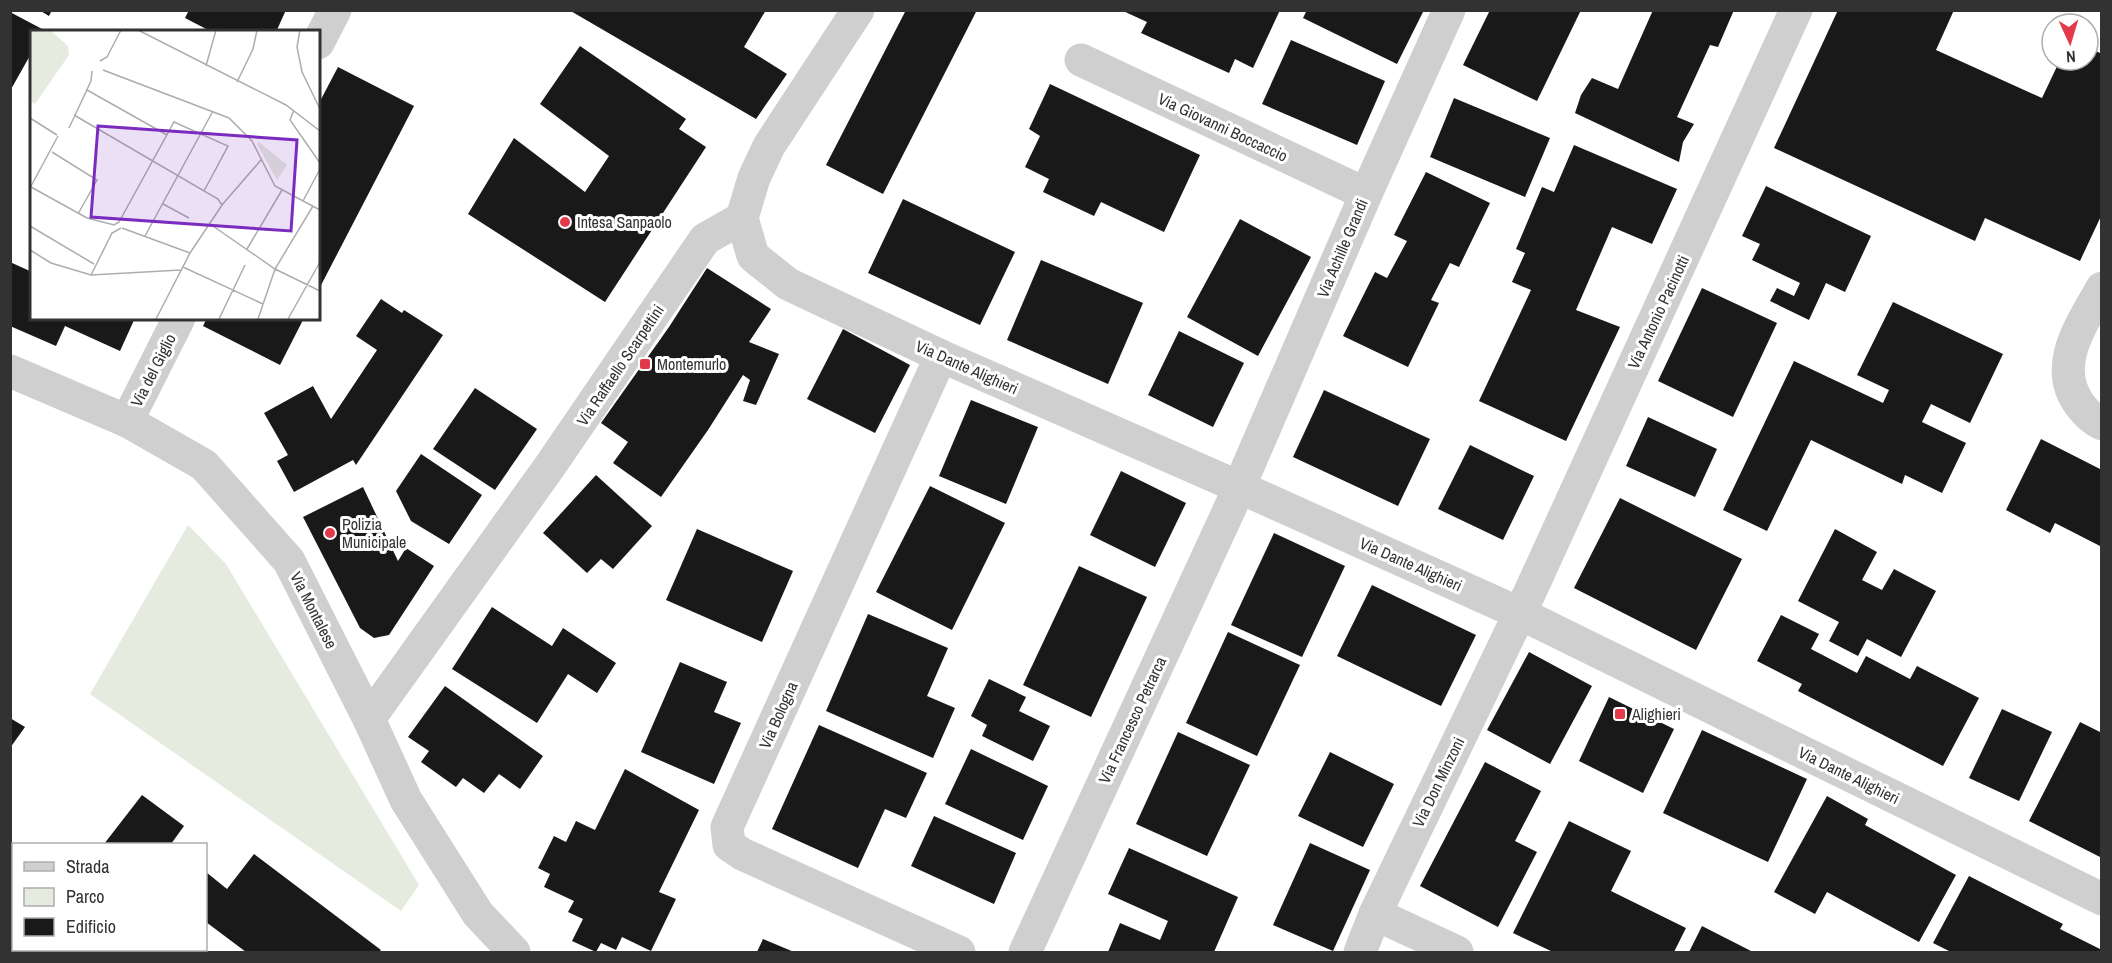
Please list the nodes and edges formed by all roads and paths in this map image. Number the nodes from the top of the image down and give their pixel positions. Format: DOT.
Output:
graph roads {
  1 [pos="335,10"];
  2 [pos="858,10"];
  3 [pos="1449,10"];
  4 [pos="1797,10"];
  5 [pos="320,39"];
  6 [pos="1081,60"];
  7 [pos="1366,194"];
  8 [pos="742,218"];
  9 [pos="2102,288"];
  10 [pos="178,320"];
  11 [pos="941,356"];
  12 [pos="10,371"];
  13 [pos="127,421"];
  14 [pos="2102,424"];
  15 [pos="1239,487"];
  16 [pos="1519,613"];
  17 [pos="369,719"];
  18 [pos="2102,899"];
  19 [pos="1375,914"];
  20 [pos="514,952"];
  21 [pos="959,952"];
  22 [pos="1025,952"];
  23 [pos="1360,952"];
  24 [pos="1457,952"];
  1 -- 5 [label="street"];
  2 -- 8 [label="street"];
  3 -- 7 [label="street, Via Achille Grandi"];
  4 -- 16 [label="street, Via Antonio Pacinotti"];
  6 -- 7 [label="street, Via Giovanni Boccaccio"];
  7 -- 15 [label="street, Via Achille Grandi"];
  8 -- 11 [label="street, Via Dante Alighieri"];
  8 -- 17 [label="street, Via Raffaello Scarpettini"];
  9 -- 14 [label="street"];
  10 -- 13 [label="street, Via del Giglio"];
  11 -- 15 [label="street, Via Dante Alighieri"];
  11 -- 21 [label="street, Via Bologna"];
  12 -- 13 [label="street, Via Montalese"];
  13 -- 17 [label="street, Via Montalese"];
  15 -- 16 [label="street, Via Dante Alighieri"];
  15 -- 22 [label="street, Via Francesco Petrarca"];
  16 -- 18 [label="street, Via Dante Alighieri"];
  16 -- 19 [label="street, Via Don Minzoni"];
  17 -- 20 [label="street, Via Montalese"];
  19 -- 23 [label="street, Via Don Minzoni"];
  19 -- 24 [label="street"];
}
